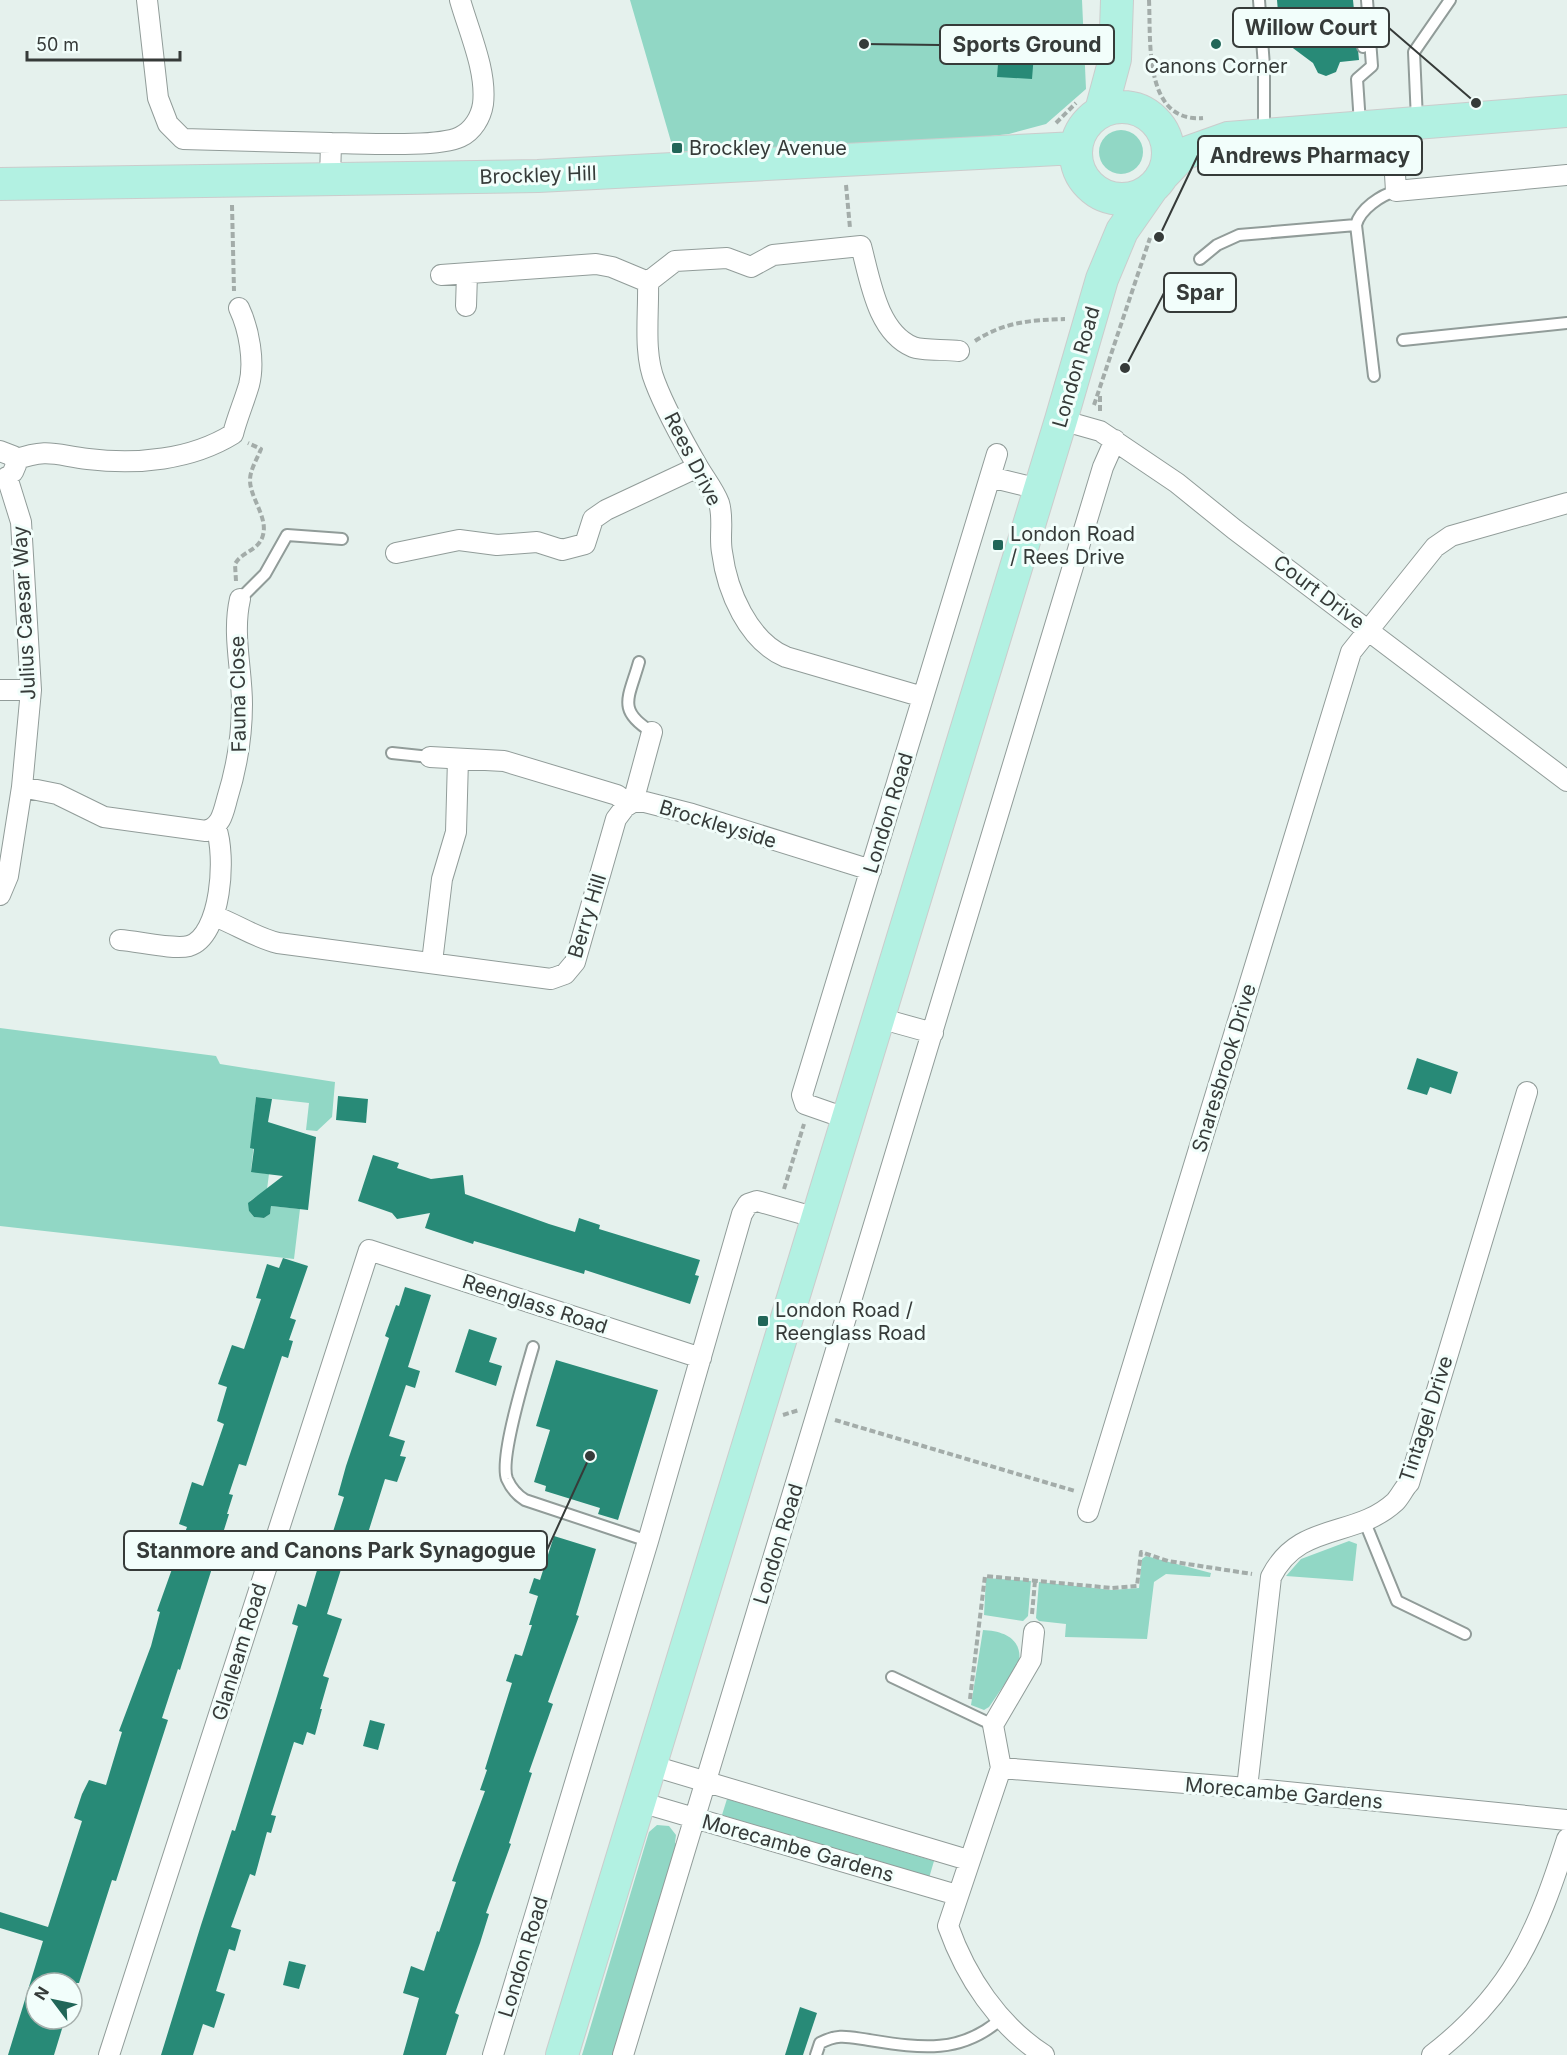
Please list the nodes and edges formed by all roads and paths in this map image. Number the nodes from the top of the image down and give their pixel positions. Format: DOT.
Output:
graph roads {
  1 [pos="147,0"];
  2 [pos="460,0"];
  3 [pos="1149,0"];
  4 [pos="1259,0"];
  5 [pos="1360,0"];
  6 [pos="1367,0"];
  7 [pos="1450,0"];
  8 [pos="1118,10"];
  9 [pos="1361,17"];
  10 [pos="1370,33"];
  11 [pos="1366,72"];
  12 [pos="1101,111"];
  13 [pos="1567,111"];
  14 [pos="1149,116"];
  15 [pos="1405,124"];
  16 [pos="1360,127"];
  17 [pos="1218,128"];
  18 [pos="1264,135"];
  19 [pos="331,142"];
  20 [pos="1076,148"];
  21 [pos="843,160"];
  22 [pos="1567,175"];
  23 [pos="330,179"];
  24 [pos="232,180"];
  25 [pos="1156,182"];
  26 [pos="0,184"];
  27 [pos="1090,186"];
  28 [pos="1396,191"];
  29 [pos="1356,225"];
  30 [pos="1152,230"];
  31 [pos="852,248"];
  32 [pos="1200,259"];
  33 [pos="467,273"];
  34 [pos="441,275"];
  35 [pos="1102,279"];
  36 [pos="648,282"];
  37 [pos="466,306"];
  38 [pos="239,308"];
  39 [pos="1090,317"];
  40 [pos="1567,323"];
  41 [pos="1403,340"];
  42 [pos="959,351"];
  43 [pos="1374,376"];
  44 [pos="1100,395"];
  45 [pos="1061,420"];
  46 [pos="233,434"];
  47 [pos="1115,440"];
  48 [pos="997,454"];
  49 [pos="5,459"];
  50 [pos="698,467"];
  51 [pos="990,477"];
  52 [pos="1039,489"];
  53 [pos="1567,503"];
  54 [pos="342,539"];
  55 [pos="396,553"];
  56 [pos="240,599"];
  57 [pos="1369,629"];
  58 [pos="639,662"];
  59 [pos="0,690"];
  60 [pos="31,690"];
  61 [pos="923,697"];
  62 [pos="652,732"];
  63 [pos="392,753"];
  64 [pos="430,757"];
  65 [pos="458,759"];
  66 [pos="1567,781"];
  67 [pos="22,787"];
  68 [pos="631,803"];
  69 [pos="216,828"];
  70 [pos="871,870"];
  71 [pos="0,895"];
  72 [pos="214,916"];
  73 [pos="120,940"];
  74 [pos="432,962"];
  75 [pos="879,1018"];
  76 [pos="933,1033"];
  77 [pos="1527,1092"];
  78 [pos="809,1106"];
  79 [pos="848,1119"];
  80 [pos="778,1207"];
  81 [pos="817,1218"];
  82 [pos="369,1250"];
  83 [pos="533,1347"];
  84 [pos="701,1358"];
  85 [pos="818,1415"];
  86 [pos="773,1419"];
  87 [pos="1090,1504"];
  88 [pos="1364,1520"];
  89 [pos="648,1541"];
  90 [pos="1271,1577"];
  91 [pos="1035,1581"];
  92 [pos="1034,1632"];
  93 [pos="1465,1635"];
  94 [pos="892,1677"];
  95 [pos="965,1713"];
  96 [pos="993,1725"];
  97 [pos="650,1765"];
  98 [pos="1000,1767"];
  99 [pos="706,1782"];
  100 [pos="1247,1788"];
  101 [pos="640,1802"];
  102 [pos="695,1818"];
  103 [pos="1567,1820"];
  104 [pos="1567,1839"];
  105 [pos="968,1860"];
  106 [pos="957,1895"];
  107 [pos="1002,2018"];
  108 [pos="109,2055"];
  109 [pos="493,2055"];
  110 [pos="562,2055"];
  111 [pos="623,2055"];
  112 [pos="816,2055"];
  113 [pos="1044,2055"];
  114 [pos="1432,2055"];
  1 -- 19 [label="street"];
  2 -- 19 [label="street"];
  3 -- 17 [label="path"];
  4 -- 18 [label="lane"];
  5 -- 9 [label="lane"];
  6 -- 10 [label="lane"];
  7 -- 15 [label="lane"];
  8 -- 12 [label="main road"];
  8 -- 14 [label="main road"];
  9 -- 10 [label="lane"];
  9 -- 11 [label="lane"];
  10 -- 11 [label="lane"];
  11 -- 16 [label="lane"];
  12 -- 14 [label="main road"];
  12 -- 20 [label="main road"];
  13 -- 15 [label="main road"];
  14 -- 17 [label="main road"];
  14 -- 25 [label="main road"];
  15 -- 16 [label="main road"];
  15 -- 28 [label="street"];
  16 -- 18 [label="main road"];
  17 -- 18 [label="main road"];
  17 -- 25 [label="main road"];
  19 -- 23 [label="street"];
  20 -- 21 [label="main road, Brockley Hill"];
  20 -- 27 [label="main road"];
  21 -- 23 [label="main road, Brockley Hill"];
  21 -- 31 [label="path"];
  22 -- 28 [label="street"];
  23 -- 24 [label="main road, Brockley Hill"];
  24 -- 26 [label="main road, Brockley Hill"];
  24 -- 38 [label="path"];
  25 -- 27 [label="main road"];
  25 -- 35 [label="main road, London Road"];
  27 -- 35 [label="main road, London Road"];
  28 -- 29 [label="lane"];
  29 -- 32 [label="lane"];
  29 -- 43 [label="lane"];
  30 -- 44 [label="path"];
  31 -- 36 [label="street"];
  31 -- 42 [label="street"];
  33 -- 34 [label="street"];
  33 -- 36 [label="street"];
  33 -- 37 [label="street"];
  35 -- 39 [label="main road, London Road"];
  36 -- 50 [label="street, Rees Drive"];
  38 -- 46 [label="street"];
  39 -- 42 [label="path"];
  39 -- 45 [label="main road, London Road"];
  40 -- 41 [label="lane"];
  45 -- 47 [label="street, Court Drive"];
  45 -- 52 [label="main road, London Road"];
  46 -- 49 [label="street"];
  46 -- 56 [label="path"];
  47 -- 57 [label="street, Court Drive"];
  47 -- 76 [label="street, London Road"];
  48 -- 51 [label="street, London Road"];
  49 -- 60 [label="street, Julius Caesar Way"];
  50 -- 55 [label="street"];
  50 -- 61 [label="street, Rees Drive"];
  51 -- 52 [label="street"];
  51 -- 61 [label="street, London Road"];
  52 -- 75 [label="main road, London Road"];
  53 -- 57 [label="street, Snaresbrook Drive"];
  54 -- 56 [label="lane"];
  56 -- 69 [label="street, Fauna Close"];
  57 -- 66 [label="street, Court Drive"];
  57 -- 87 [label="street, Snaresbrook Drive"];
  58 -- 62 [label="lane"];
  59 -- 60 [label="street"];
  60 -- 67 [label="street, Julius Caesar Way"];
  61 -- 70 [label="street, London Road"];
  62 -- 68 [label="street, Brockleyside"];
  63 -- 64 [label="lane"];
  64 -- 65 [label="street"];
  65 -- 68 [label="street"];
  65 -- 74 [label="street"];
  67 -- 69 [label="street"];
  67 -- 71 [label="street, Julius Caesar Way"];
  68 -- 70 [label="street, Brockleyside"];
  68 -- 74 [label="street, Berry Hill"];
  69 -- 72 [label="street"];
  70 -- 78 [label="street, London Road"];
  72 -- 73 [label="street"];
  72 -- 74 [label="street, Berry Hill"];
  75 -- 76 [label="street"];
  75 -- 79 [label="main road, London Road"];
  76 -- 85 [label="street, London Road"];
  77 -- 88 [label="street, Tintagel Drive"];
  78 -- 79 [label="street"];
  78 -- 80 [label="path"];
  79 -- 81 [label="main road, London Road"];
  80 -- 81 [label="street, London Road"];
  80 -- 84 [label="street, London Road"];
  81 -- 97 [label="main road, London Road"];
  82 -- 84 [label="street, Reenglass Road"];
  82 -- 108 [label="street, Glanleam Road"];
  83 -- 89 [label="lane"];
  84 -- 89 [label="street, London Road"];
  85 -- 86 [label="path"];
  85 -- 87 [label="path"];
  85 -- 99 [label="street, London Road"];
  88 -- 90 [label="street, Tintagel Drive"];
  88 -- 93 [label="lane"];
  89 -- 109 [label="street, London Road"];
  90 -- 91 [label="path"];
  90 -- 100 [label="street, Tintagel Drive"];
  91 -- 92 [label="path"];
  91 -- 95 [label="path"];
  92 -- 96 [label="street"];
  94 -- 95 [label="lane"];
  95 -- 96 [label="lane"];
  96 -- 98 [label="street"];
  97 -- 99 [label="street, Morecambe Gardens"];
  97 -- 101 [label="main road, London Road"];
  98 -- 100 [label="street, Morecambe Gardens"];
  98 -- 105 [label="street"];
  99 -- 102 [label="street, London Road"];
  99 -- 105 [label="street, Morecambe Gardens"];
  100 -- 103 [label="street, Morecambe Gardens"];
  101 -- 102 [label="street, Morecambe Gardens"];
  101 -- 110 [label="main road, London Road"];
  102 -- 106 [label="street, Morecambe Gardens"];
  102 -- 111 [label="street, London Road"];
  104 -- 114 [label="street"];
  105 -- 106 [label="street"];
  106 -- 107 [label="street"];
  107 -- 112 [label="lane"];
  107 -- 113 [label="street"];
}
